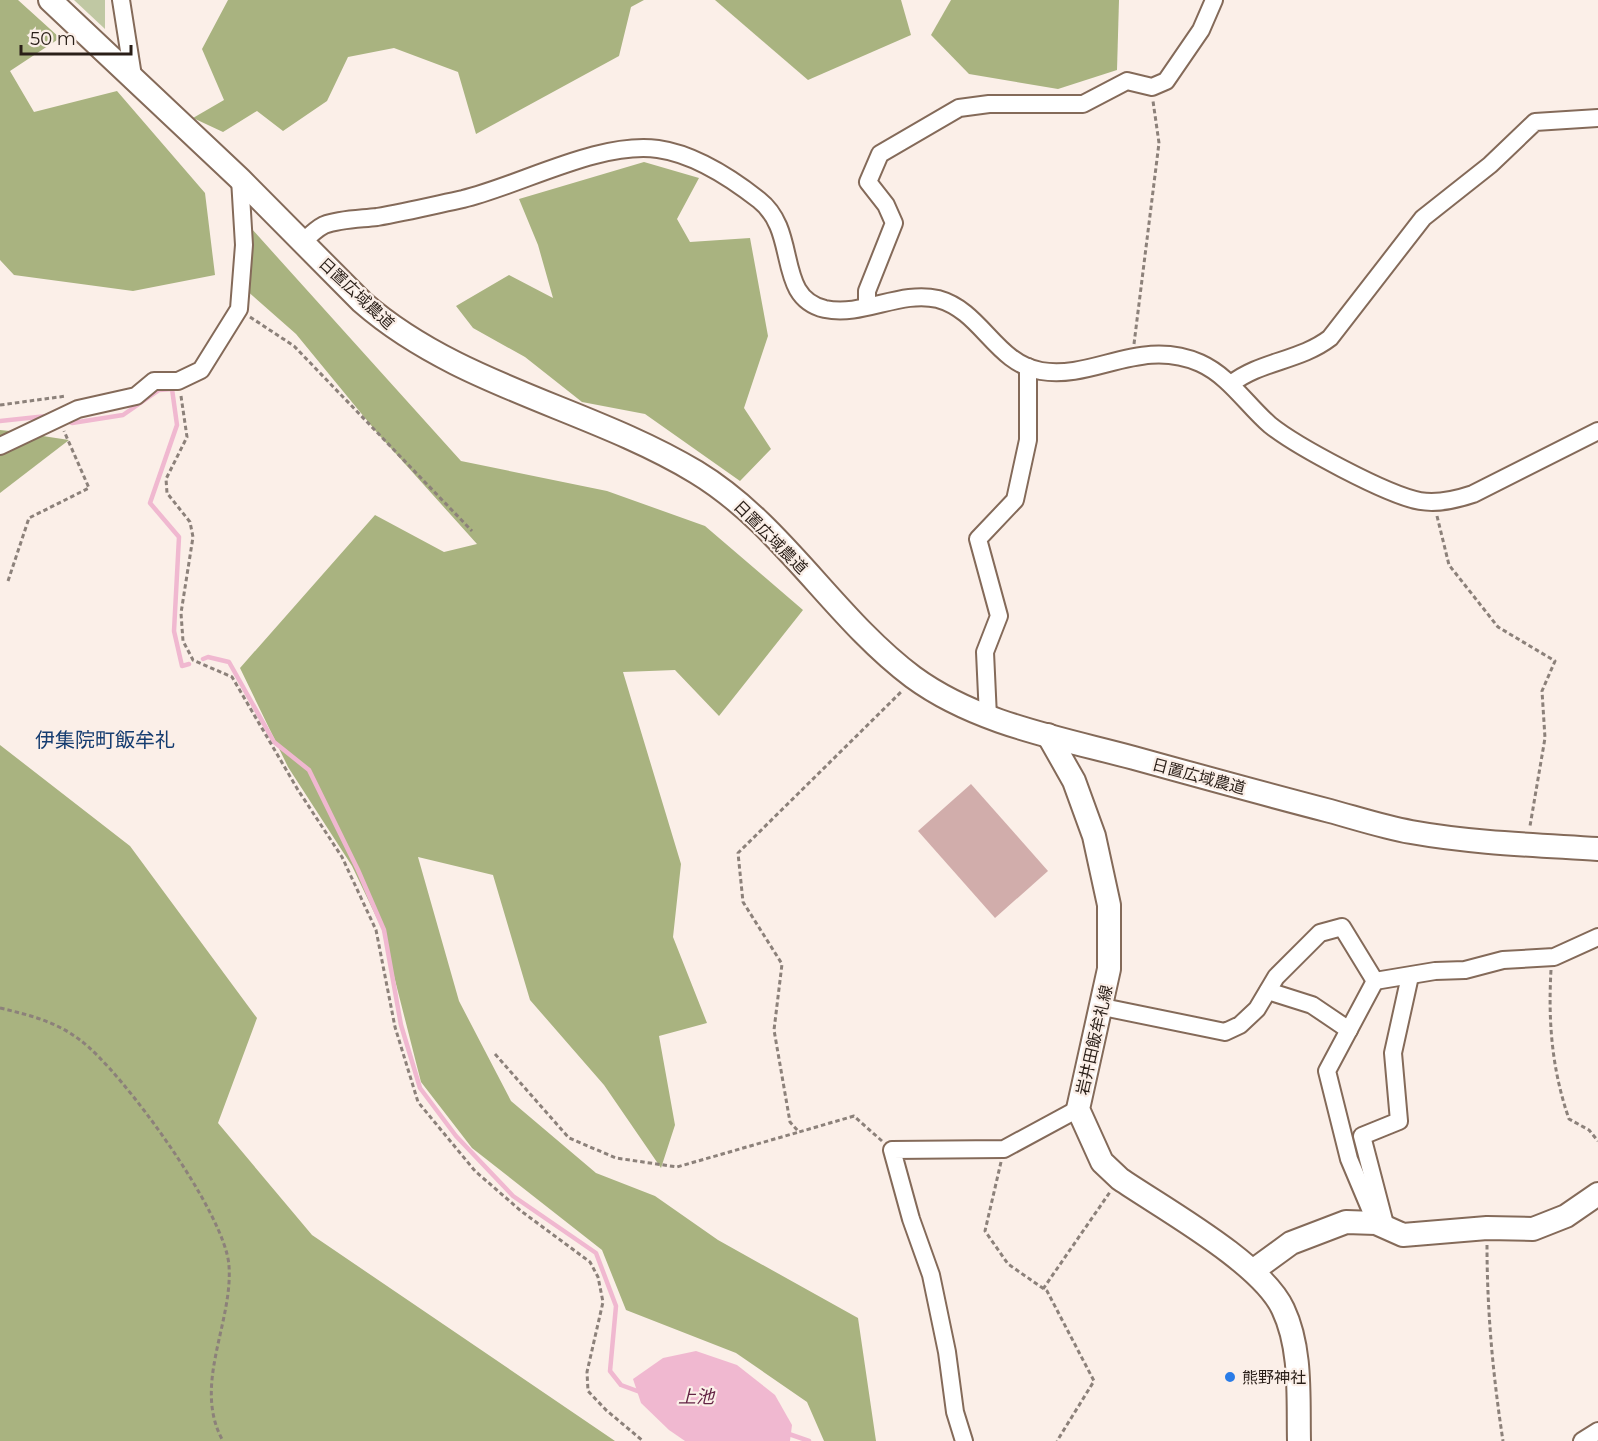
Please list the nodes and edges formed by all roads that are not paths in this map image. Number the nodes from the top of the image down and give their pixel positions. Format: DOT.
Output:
graph roads {
  1 [pos="50,0"];
  2 [pos="121,0"];
  3 [pos="1214,0"];
  4 [pos="133,76"];
  5 [pos="1598,118"];
  6 [pos="240,179"];
  7 [pos="303,242"];
  8 [pos="867,306"];
  9 [pos="1028,367"];
  10 [pos="1231,384"];
  11 [pos="1598,431"];
  12 [pos="0,446"];
  13 [pos="988,717"];
  14 [pos="1048,735"];
  15 [pos="1598,849"];
  16 [pos="1598,937"];
  17 [pos="1410,976"];
  18 [pos="1375,981"];
  19 [pos="1268,991"];
  20 [pos="1103,1007"];
  21 [pos="1349,1030"];
  22 [pos="1078,1109"];
  23 [pos="1598,1194"];
  24 [pos="1381,1226"];
  25 [pos="1254,1270"];
  26 [pos="1598,1431"];
  27 [pos="964,1441"];
  28 [pos="1299,1441"];
  29 [pos="1582,1441"];
  1 -- 4 [label="street, 日置広域農道"];
  2 -- 4 [label="street"];
  3 -- 8 [label="street"];
  4 -- 6 [label="street, 日置広域農道"];
  5 -- 10 [label="street"];
  6 -- 7 [label="street, 日置広域農道"];
  6 -- 12 [label="street"];
  7 -- 8 [label="street"];
  7 -- 13 [label="street, 日置広域農道"];
  8 -- 9 [label="street"];
  9 -- 10 [label="street"];
  9 -- 13 [label="street"];
  10 -- 11 [label="street"];
  13 -- 14 [label="street, 日置広域農道"];
  14 -- 15 [label="street, 日置広域農道"];
  14 -- 20 [label="street, 岩井田飯牟礼線"];
  16 -- 17 [label="street"];
  17 -- 18 [label="street"];
  17 -- 24 [label="street"];
  18 -- 19 [label="street"];
  18 -- 21 [label="street"];
  19 -- 20 [label="street"];
  19 -- 21 [label="street"];
  20 -- 22 [label="street, 岩井田飯牟礼線"];
  21 -- 24 [label="street"];
  22 -- 25 [label="street, 岩井田飯牟礼線"];
  22 -- 27 [label="street"];
  23 -- 24 [label="street"];
  24 -- 25 [label="street"];
  25 -- 28 [label="street, 岩井田飯牟礼線"];
  26 -- 29 [label="street"];
}
